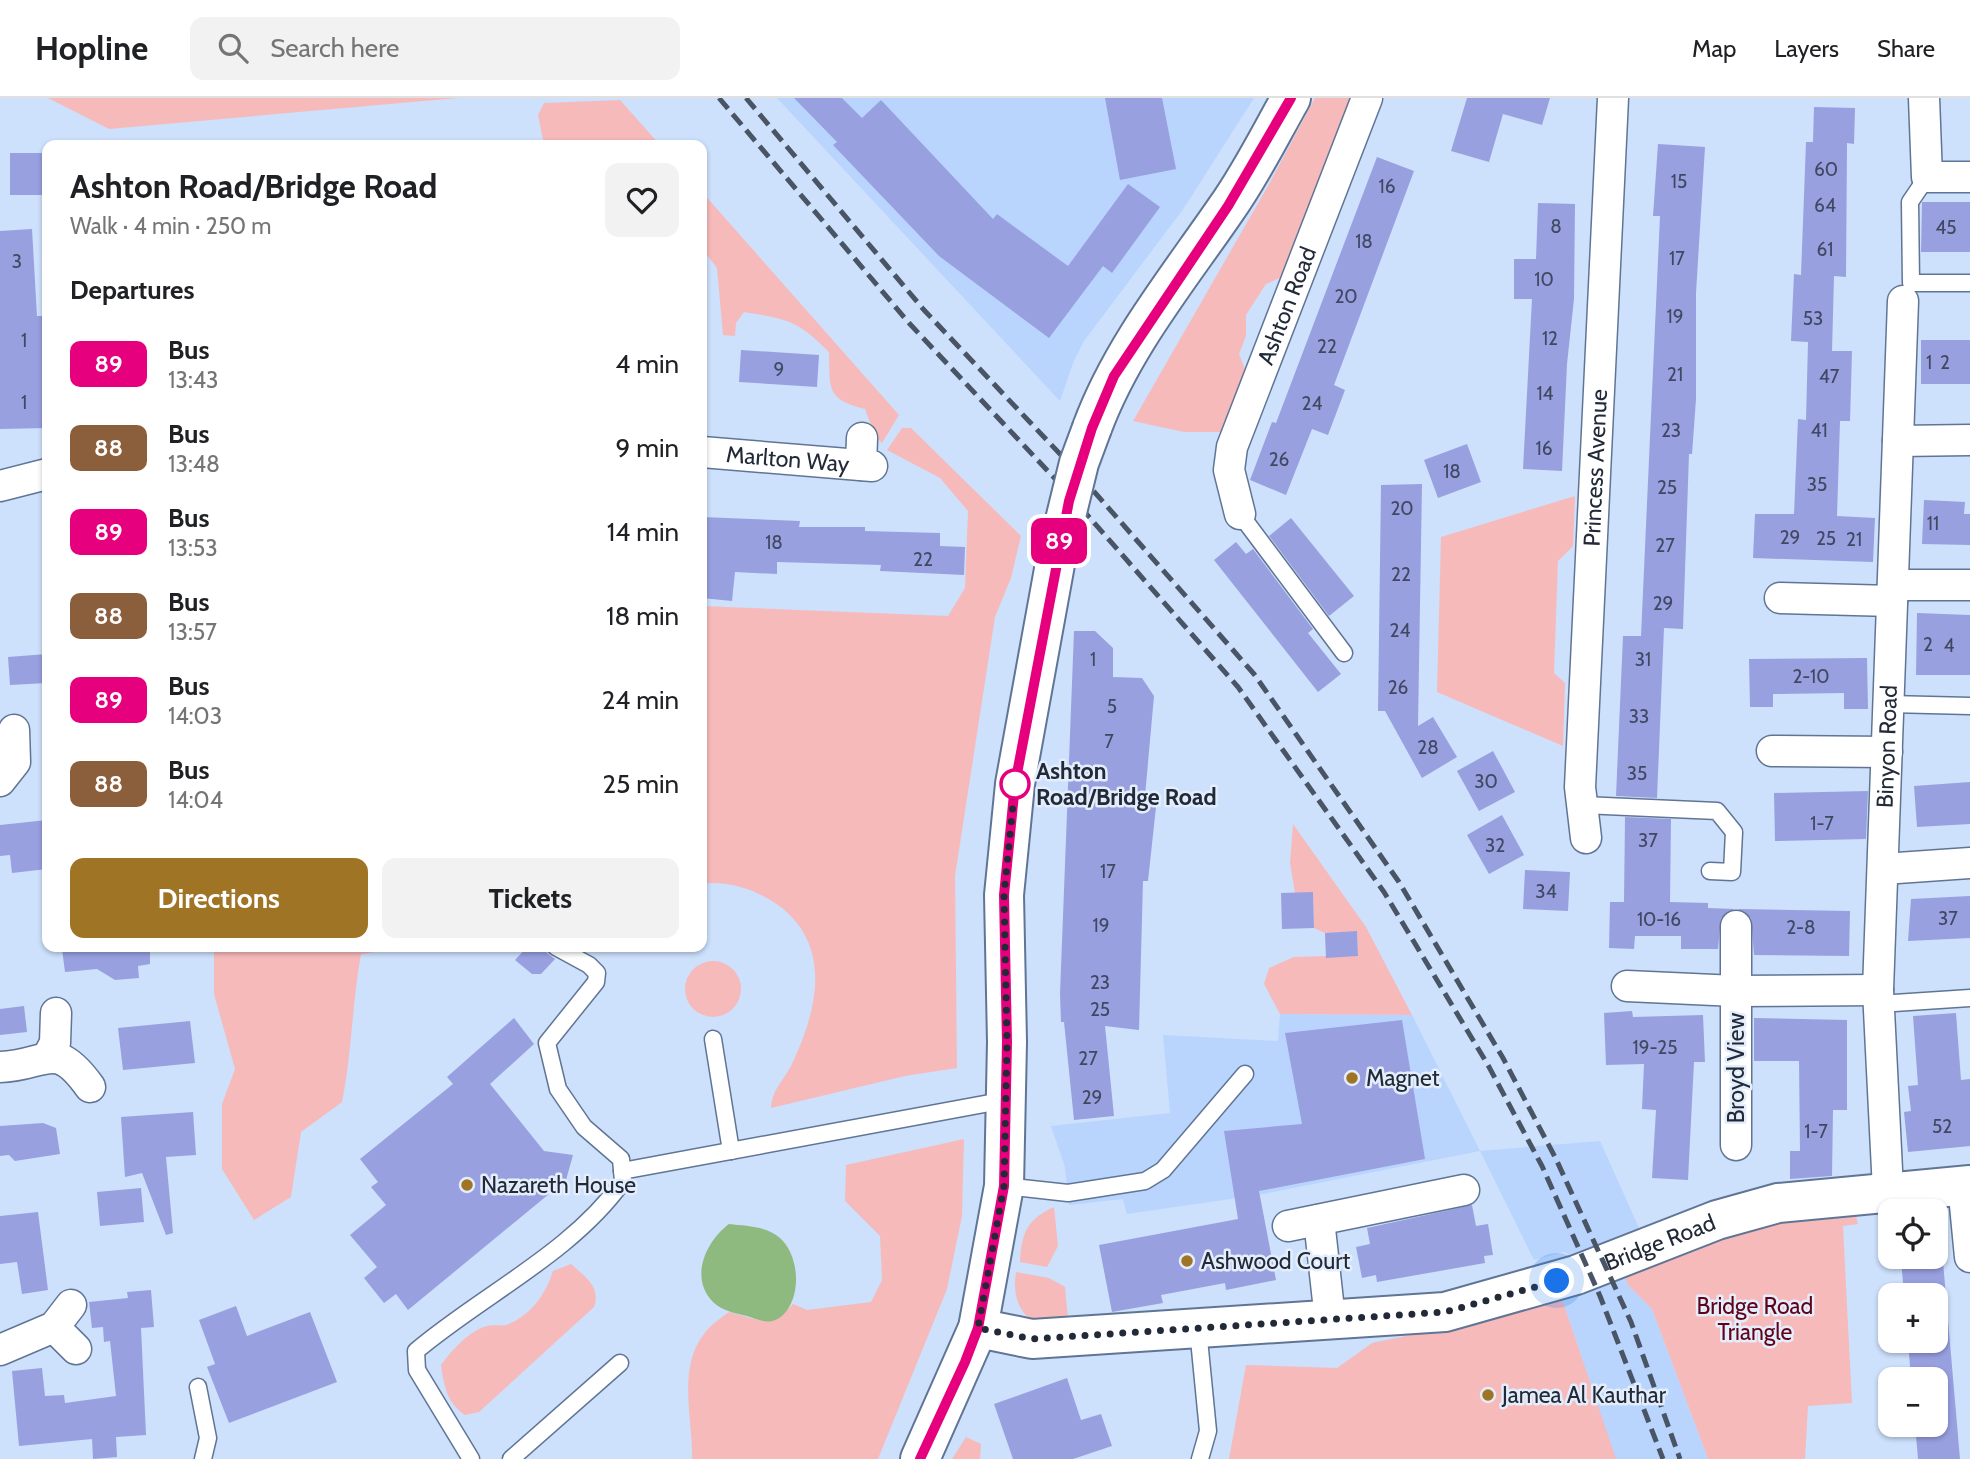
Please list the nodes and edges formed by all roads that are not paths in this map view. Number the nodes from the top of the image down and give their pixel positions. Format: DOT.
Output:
graph roads {
  1 [pos="1291,98"];
  2 [pos="1367,98"];
  3 [pos="1613,98"];
  4 [pos="1924,98"];
  5 [pos="1927,177"];
  6 [pos="1970,177"];
  7 [pos="1970,283"];
  8 [pos="1903,301"];
  9 [pos="1970,440"];
  10 [pos="1898,441"];
  11 [pos="707,452"];
  12 [pos="865,456"];
  13 [pos="42,475"];
  14 [pos="0,486"];
  15 [pos="1240,514"];
  16 [pos="1970,585"];
  17 [pos="1893,593"];
  18 [pos="1780,598"];
  19 [pos="1344,653"];
  20 [pos="1889,704"];
  21 [pos="1970,706"];
  22 [pos="14,730"];
  23 [pos="1772,751"];
  24 [pos="1887,752"];
  25 [pos="0,781"];
  26 [pos="1583,805"];
  27 [pos="1586,838"];
  28 [pos="1970,863"];
  29 [pos="1883,869"];
  30 [pos="1710,871"];
  31 [pos="1736,926"];
  32 [pos="565,952"];
  33 [pos="1627,986"];
  34 [pos="1736,992"];
  35 [pos="1879,997"];
  36 [pos="1970,998"];
  37 [pos="56,1013"];
  38 [pos="713,1039"];
  39 [pos="48,1056"];
  40 [pos="0,1067"];
  41 [pos="1245,1074"];
  42 [pos="90,1087"];
  43 [pos="1006,1100"];
  44 [pos="1736,1145"];
  45 [pos="731,1151"];
  46 [pos="622,1171"];
  47 [pos="1966,1185"];
  48 [pos="1004,1186"];
  49 [pos="1464,1190"];
  50 [pos="1888,1190"];
  51 [pos="1320,1220"];
  52 [pos="1288,1226"];
  53 [pos="1970,1257"];
  54 [pos="1330,1319"];
  55 [pos="978,1328"];
  56 [pos="1198,1329"];
  57 [pos="76,1349"];
  58 [pos="0,1350"];
  59 [pos="620,1363"];
  60 [pos="198,1387"];
  61 [pos="203,1459"];
  62 [pos="471,1459"];
  63 [pos="511,1459"];
  64 [pos="920,1459"];
  65 [pos="1200,1459"];
  1 -- 43 [label="main road, bridge"];
  2 -- 15 [label="street, Ashton Road"];
  3 -- 26 [label="street, Princess Avenue"];
  4 -- 5 [label="street"];
  5 -- 6 [label="street"];
  5 -- 7 [label="lane"];
  8 -- 10 [label="street, Binyon Road"];
  9 -- 10 [label="street"];
  10 -- 17 [label="street, Binyon Road"];
  11 -- 12 [label="street, Marlton Way"];
  13 -- 14 [label="street"];
  15 -- 19 [label="lane"];
  16 -- 17 [label="street"];
  17 -- 18 [label="street"];
  17 -- 20 [label="street, Binyon Road"];
  20 -- 21 [label="lane"];
  20 -- 24 [label="street, Binyon Road"];
  22 -- 25 [label="street"];
  23 -- 24 [label="street"];
  24 -- 29 [label="street, Binyon Road"];
  26 -- 27 [label="street, Princess Avenue"];
  26 -- 30 [label="lane"];
  28 -- 29 [label="street"];
  29 -- 35 [label="street, Binyon Road"];
  31 -- 34 [label="street, Broyd View"];
  32 -- 46 [label="lane"];
  33 -- 34 [label="street, Broyd View"];
  34 -- 35 [label="street, Broyd View"];
  34 -- 44 [label="street, Broyd View"];
  35 -- 36 [label="lane"];
  35 -- 50 [label="street, Binyon Road"];
  37 -- 39 [label="street"];
  38 -- 45 [label="lane"];
  39 -- 40 [label="street"];
  39 -- 42 [label="street"];
  41 -- 48 [label="lane"];
  43 -- 45 [label="lane"];
  43 -- 48 [label="main road"];
  45 -- 46 [label="lane"];
  46 -- 62 [label="lane"];
  47 -- 50 [label="main road, Bridge Road"];
  47 -- 53 [label="street"];
  48 -- 55 [label="main road"];
  49 -- 51 [label="street"];
  50 -- 54 [label="main road, Bridge Road"];
  51 -- 52 [label="street"];
  51 -- 54 [label="street"];
  54 -- 56 [label="main road, Bridge Road"];
  55 -- 56 [label="main road, Bridge Road"];
  55 -- 64 [label="main road"];
  56 -- 65 [label="lane"];
  57 -- 58 [label="street"];
  59 -- 63 [label="lane"];
  60 -- 61 [label="lane"];
}
